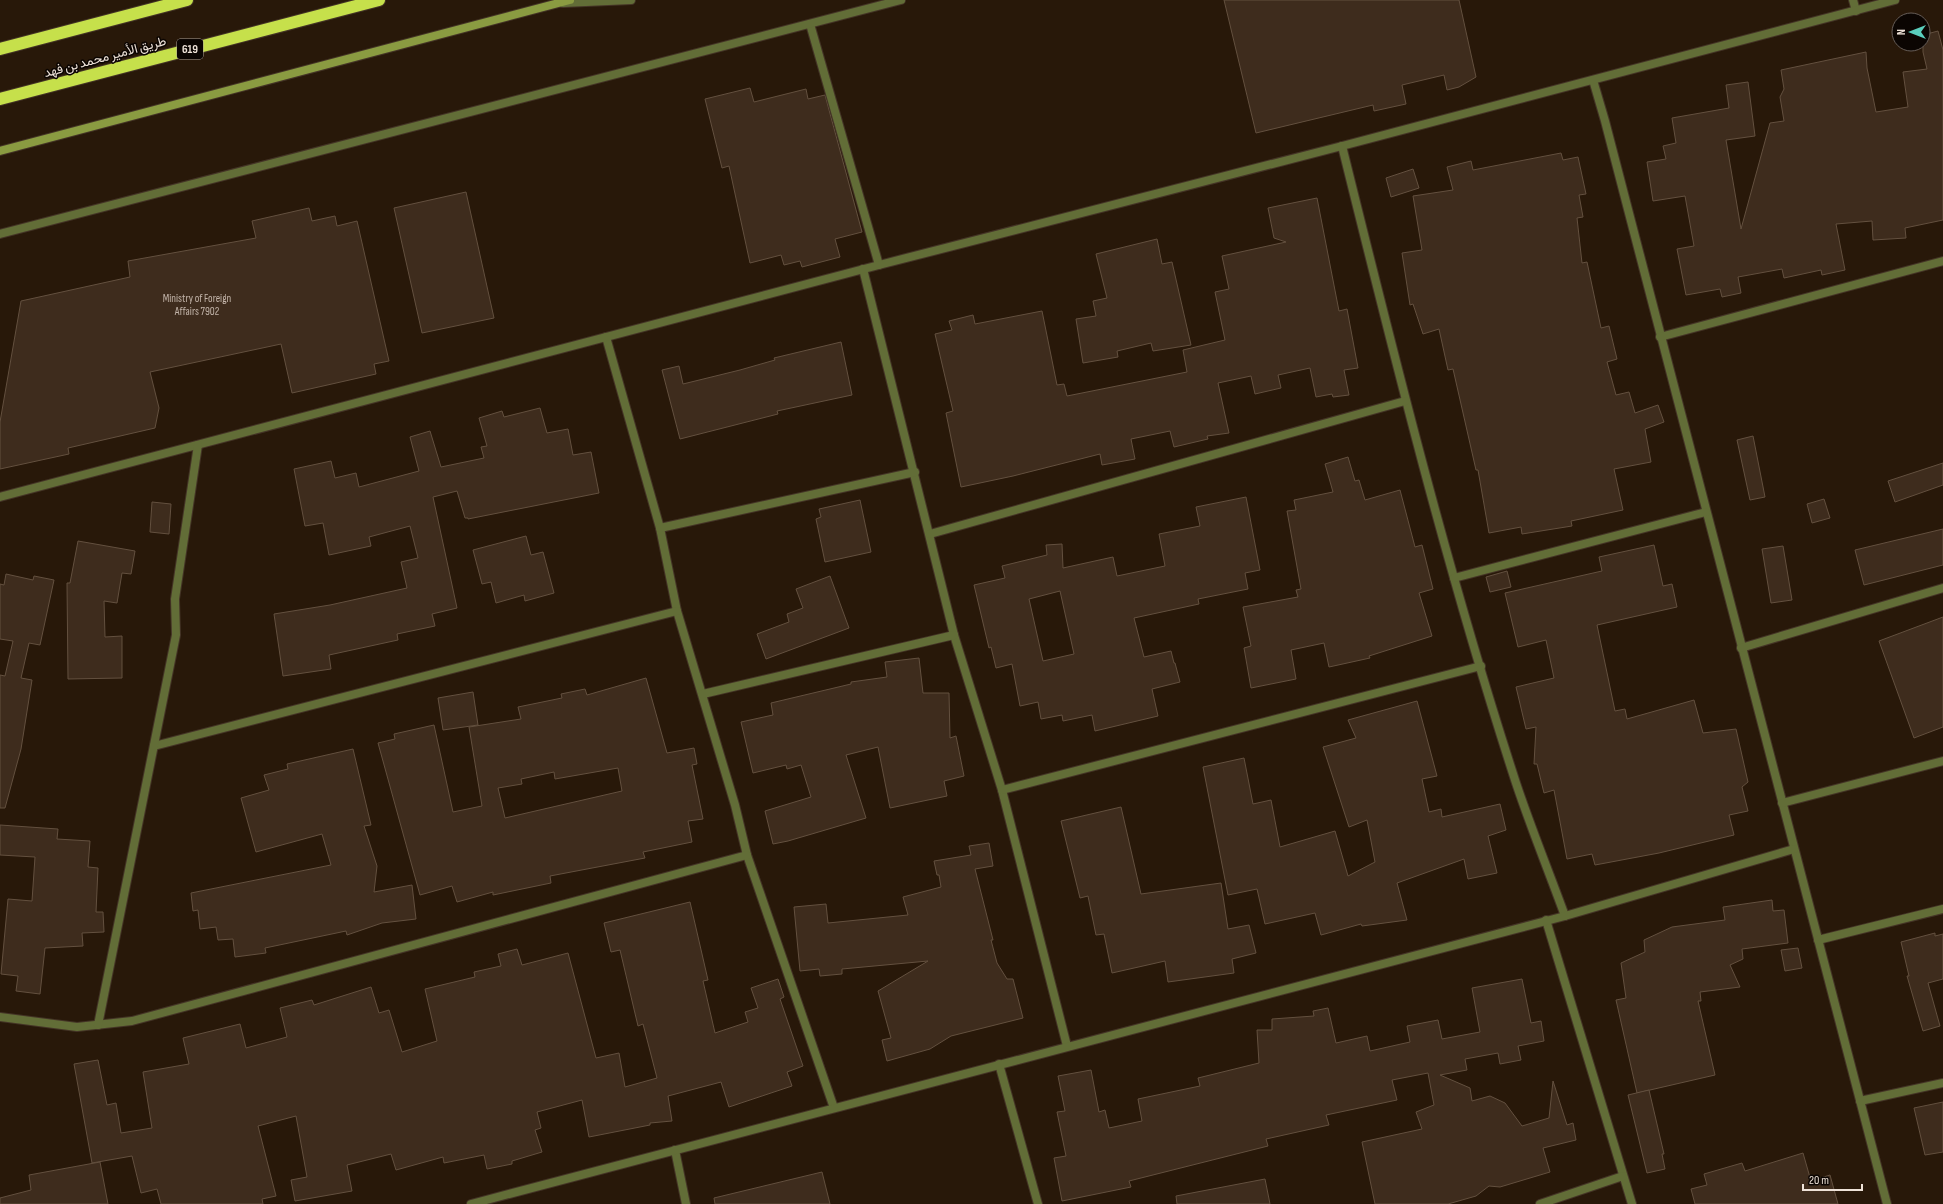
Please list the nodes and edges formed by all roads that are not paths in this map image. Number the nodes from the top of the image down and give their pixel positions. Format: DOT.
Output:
graph roads {
  1 [pos="187,0"];
  2 [pos="379,0"];
  3 [pos="570,0"];
  4 [pos="631,0"];
  5 [pos="901,0"];
  6 [pos="1853,0"];
  7 [pos="1895,0"];
  8 [pos="886,2"];
  9 [pos="560,3"];
  10 [pos="1856,11"];
  11 [pos="810,24"];
  12 [pos="0,49"];
  13 [pos="1593,80"];
  14 [pos="0,99"];
  15 [pos="1342,146"];
  16 [pos="0,151"];
  17 [pos="0,234"];
  18 [pos="1943,261"];
  19 [pos="879,265"];
  20 [pos="863,269"];
  21 [pos="606,337"];
  22 [pos="1660,337"];
  23 [pos="1405,401"];
  24 [pos="198,445"];
  25 [pos="915,472"];
  26 [pos="0,498"];
  27 [pos="1706,512"];
  28 [pos="660,528"];
  29 [pos="930,534"];
  30 [pos="1454,578"];
  31 [pos="1943,588"];
  32 [pos="677,611"];
  33 [pos="954,636"];
  34 [pos="1742,648"];
  35 [pos="1480,666"];
  36 [pos="703,694"];
  37 [pos="154,746"];
  38 [pos="1943,761"];
  39 [pos="1002,790"];
  40 [pos="1782,803"];
  41 [pos="1794,849"];
  42 [pos="747,855"];
  43 [pos="1943,909"];
  44 [pos="1565,916"];
  45 [pos="1546,920"];
  46 [pos="1818,940"];
  47 [pos="0,1017"];
  48 [pos="98,1025"];
  49 [pos="1067,1046"];
  50 [pos="999,1064"];
  51 [pos="1943,1083"];
  52 [pos="1860,1102"];
  53 [pos="834,1108"];
  54 [pos="675,1150"];
  55 [pos="1623,1176"];
  56 [pos="471,1204"];
  57 [pos="686,1204"];
  58 [pos="1038,1204"];
  59 [pos="1540,1204"];
  60 [pos="1632,1204"];
  61 [pos="1887,1204"];
  1 -- 12 [label="highway"];
  2 -- 14 [label="highway, طريق الأمير محمد بن فهد / 619"];
  3 -- 9 [label="main road"];
  4 -- 9 [label="street"];
  5 -- 8 [label="street"];
  6 -- 10 [label="street"];
  7 -- 10 [label="street"];
  8 -- 11 [label="street"];
  9 -- 16 [label="main road"];
  10 -- 13 [label="street"];
  11 -- 17 [label="street"];
  11 -- 19 [label="street"];
  13 -- 15 [label="street"];
  13 -- 22 [label="street"];
  15 -- 19 [label="street"];
  15 -- 23 [label="street"];
  18 -- 22 [label="street"];
  19 -- 20 [label="street"];
  20 -- 21 [label="street"];
  20 -- 25 [label="street"];
  21 -- 24 [label="street"];
  21 -- 28 [label="street"];
  22 -- 27 [label="street"];
  23 -- 29 [label="street"];
  23 -- 30 [label="street"];
  24 -- 26 [label="street"];
  24 -- 37 [label="street"];
  25 -- 28 [label="street"];
  25 -- 29 [label="street"];
  27 -- 30 [label="street"];
  27 -- 34 [label="street"];
  28 -- 32 [label="street"];
  29 -- 33 [label="street"];
  30 -- 35 [label="street"];
  31 -- 34 [label="street"];
  32 -- 36 [label="street"];
  32 -- 37 [label="street"];
  33 -- 36 [label="street"];
  33 -- 39 [label="street"];
  34 -- 40 [label="street"];
  35 -- 39 [label="street"];
  35 -- 44 [label="street"];
  36 -- 42 [label="street"];
  37 -- 48 [label="street"];
  38 -- 40 [label="street"];
  39 -- 49 [label="street"];
  40 -- 41 [label="street"];
  41 -- 44 [label="street"];
  41 -- 46 [label="street"];
  42 -- 48 [label="street"];
  42 -- 53 [label="street"];
  43 -- 46 [label="street"];
  44 -- 45 [label="street"];
  45 -- 49 [label="street"];
  45 -- 55 [label="street"];
  46 -- 52 [label="street"];
  47 -- 48 [label="street"];
  49 -- 50 [label="street"];
  50 -- 53 [label="street"];
  50 -- 58 [label="street"];
  51 -- 52 [label="street"];
  52 -- 61 [label="street"];
  53 -- 54 [label="street"];
  54 -- 56 [label="street"];
  54 -- 57 [label="street"];
  55 -- 59 [label="street"];
  55 -- 60 [label="street"];
}
